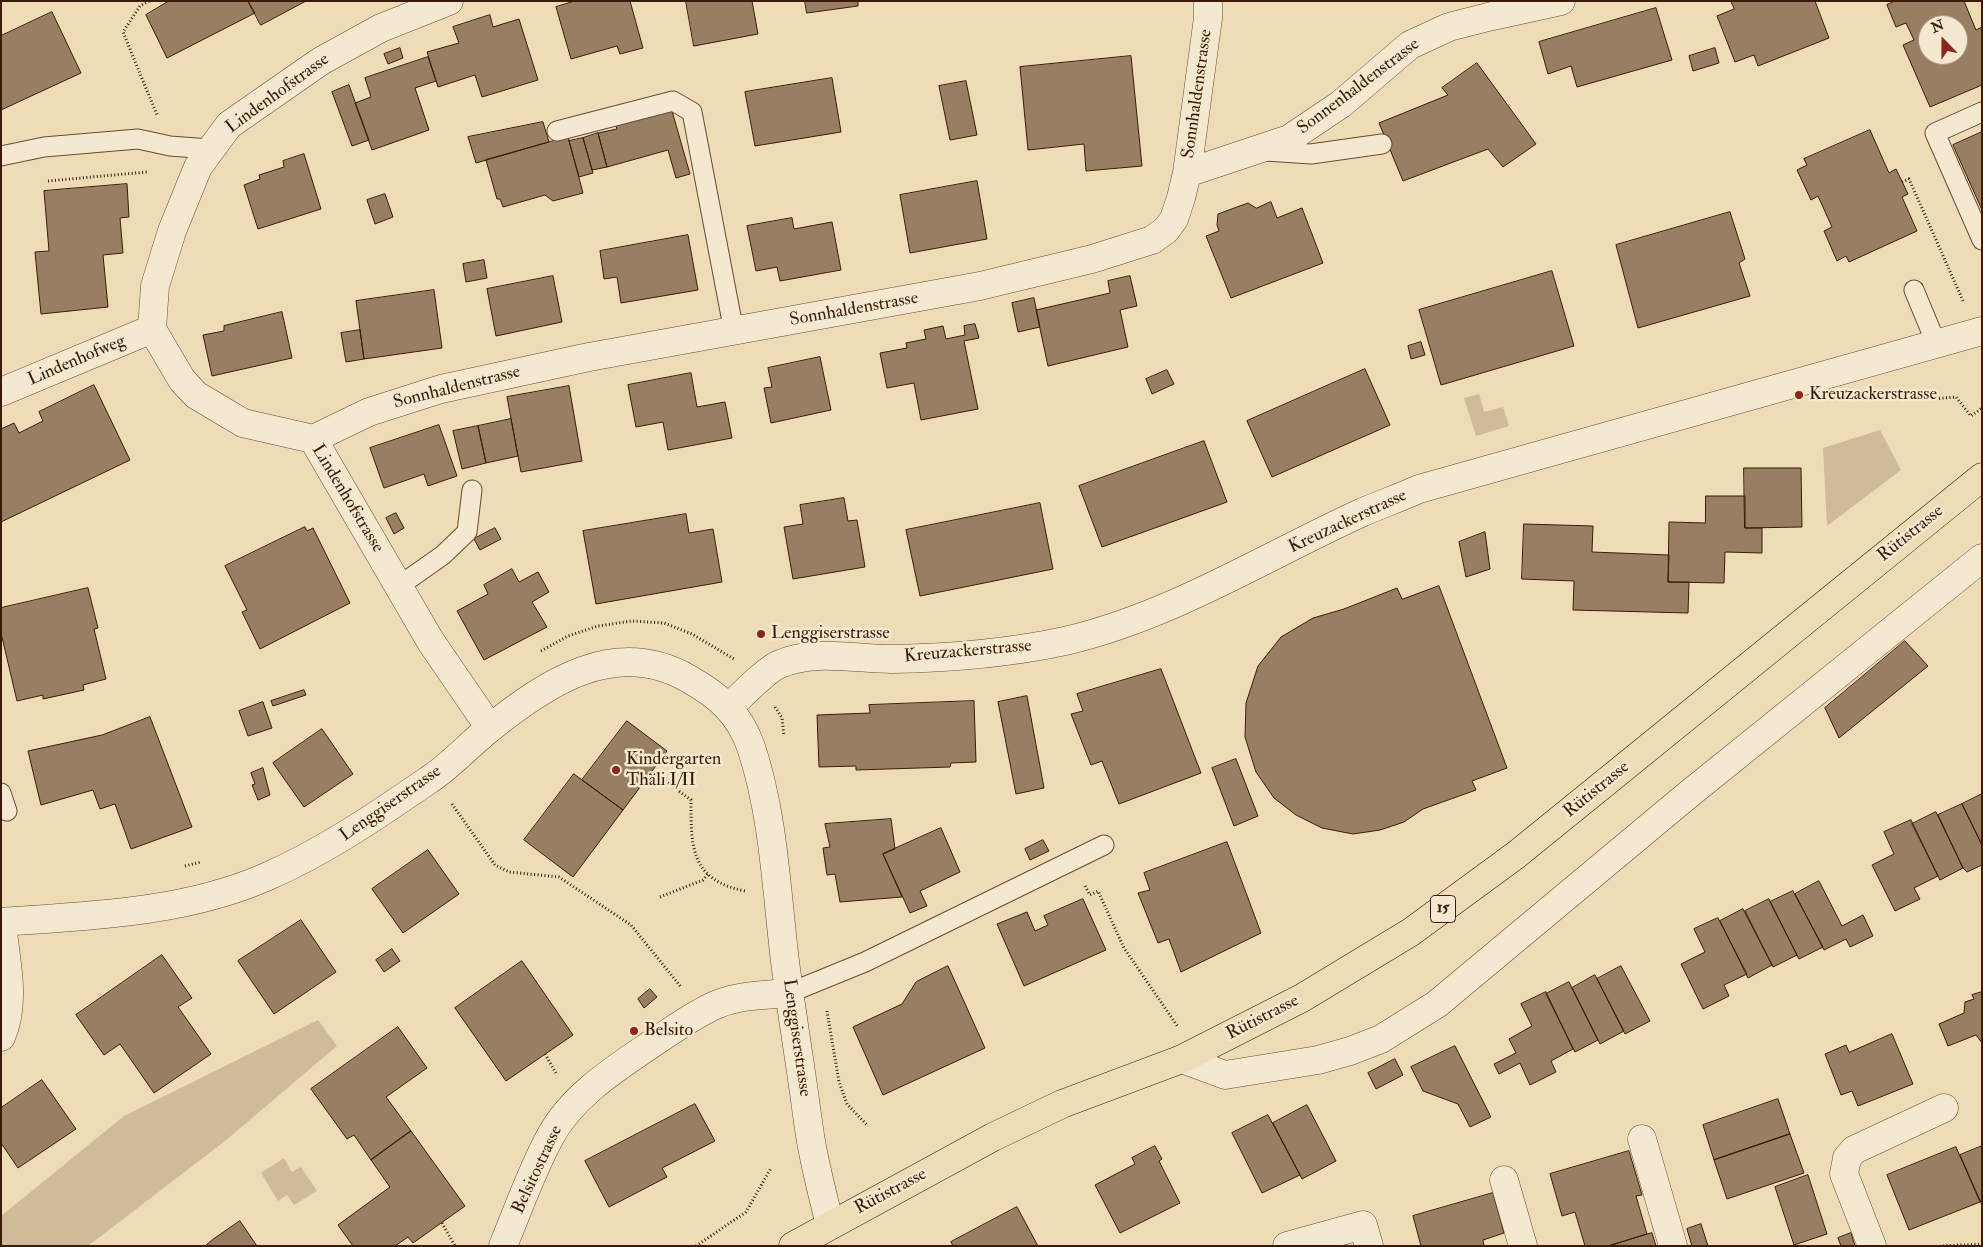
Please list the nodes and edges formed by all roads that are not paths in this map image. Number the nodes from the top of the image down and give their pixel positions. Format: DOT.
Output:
graph roads {
  1 [pos="449,1"];
  2 [pos="1208,1"];
  3 [pos="1561,1"];
  4 [pos="404,9"];
  5 [pos="1982,112"];
  6 [pos="556,131"];
  7 [pos="1382,144"];
  8 [pos="209,149"];
  9 [pos="1254,150"];
  10 [pos="1,156"];
  11 [pos="1187,174"];
  12 [pos="1982,240"];
  13 [pos="1914,290"];
  14 [pos="152,328"];
  15 [pos="1978,331"];
  16 [pos="734,332"];
  17 [pos="1936,343"];
  18 [pos="1,392"];
  19 [pos="313,438"];
  20 [pos="1982,477"];
  21 [pos="472,490"];
  22 [pos="1982,558"];
  23 [pos="399,586"];
  24 [pos="728,708"];
  25 [pos="490,728"];
  26 [pos="1104,846"];
  27 [pos="2,922"];
  28 [pos="789,993"];
  29 [pos="1,1037"];
  30 [pos="1182,1059"];
  31 [pos="1944,1108"];
  32 [pos="1642,1139"];
  33 [pos="1504,1180"];
  34 [pos="830,1224"];
  35 [pos="504,1246"];
  36 [pos="794,1246"];
  37 [pos="1287,1246"];
  38 [pos="1369,1246"];
  39 [pos="1523,1246"];
  40 [pos="1673,1246"];
  41 [pos="1872,1246"];
  1 -- 4 [label="street, Lindenhofstrasse"];
  2 -- 11 [label="street, Sonnhaldenstrasse"];
  3 -- 9 [label="street, Sonnenhaldenstrasse"];
  4 -- 8 [label="street, Lindenhofstrasse"];
  5 -- 12 [label="lane"];
  6 -- 16 [label="lane"];
  7 -- 9 [label="lane"];
  8 -- 10 [label="lane"];
  8 -- 14 [label="street, Lindenhofstrasse"];
  9 -- 11 [label="street, Sonnenhaldenstrasse"];
  11 -- 16 [label="street, Sonnhaldenstrasse"];
  13 -- 17 [label="lane"];
  14 -- 18 [label="street, Lindenhofweg"];
  14 -- 19 [label="street, Lindenhofstrasse"];
  15 -- 17 [label="street, Kreuzackerstrasse"];
  16 -- 19 [label="street, Sonnhaldenstrasse"];
  17 -- 24 [label="street, Kreuzackerstrasse"];
  19 -- 23 [label="street, Lindenhofstrasse"];
  20 -- 30 [label="main road, Rütistrasse / 15"];
  21 -- 23 [label="lane"];
  22 -- 30 [label="street"];
  23 -- 25 [label="street, Lindenhofstrasse"];
  24 -- 25 [label="street, Lenggiserstrasse"];
  24 -- 28 [label="street, Lenggiserstrasse"];
  25 -- 27 [label="street, Lenggiserstrasse"];
  26 -- 28 [label="lane"];
  27 -- 29 [label="street"];
  28 -- 34 [label="street, Lenggiserstrasse"];
  28 -- 35 [label="street, Belsitostrasse"];
  30 -- 34 [label="main road, Rütistrasse / 15"];
  31 -- 41 [label="street"];
  32 -- 40 [label="street"];
  33 -- 39 [label="street"];
  34 -- 36 [label="main road, Rütistrasse / 15"];
  37 -- 38 [label="street"];
}
